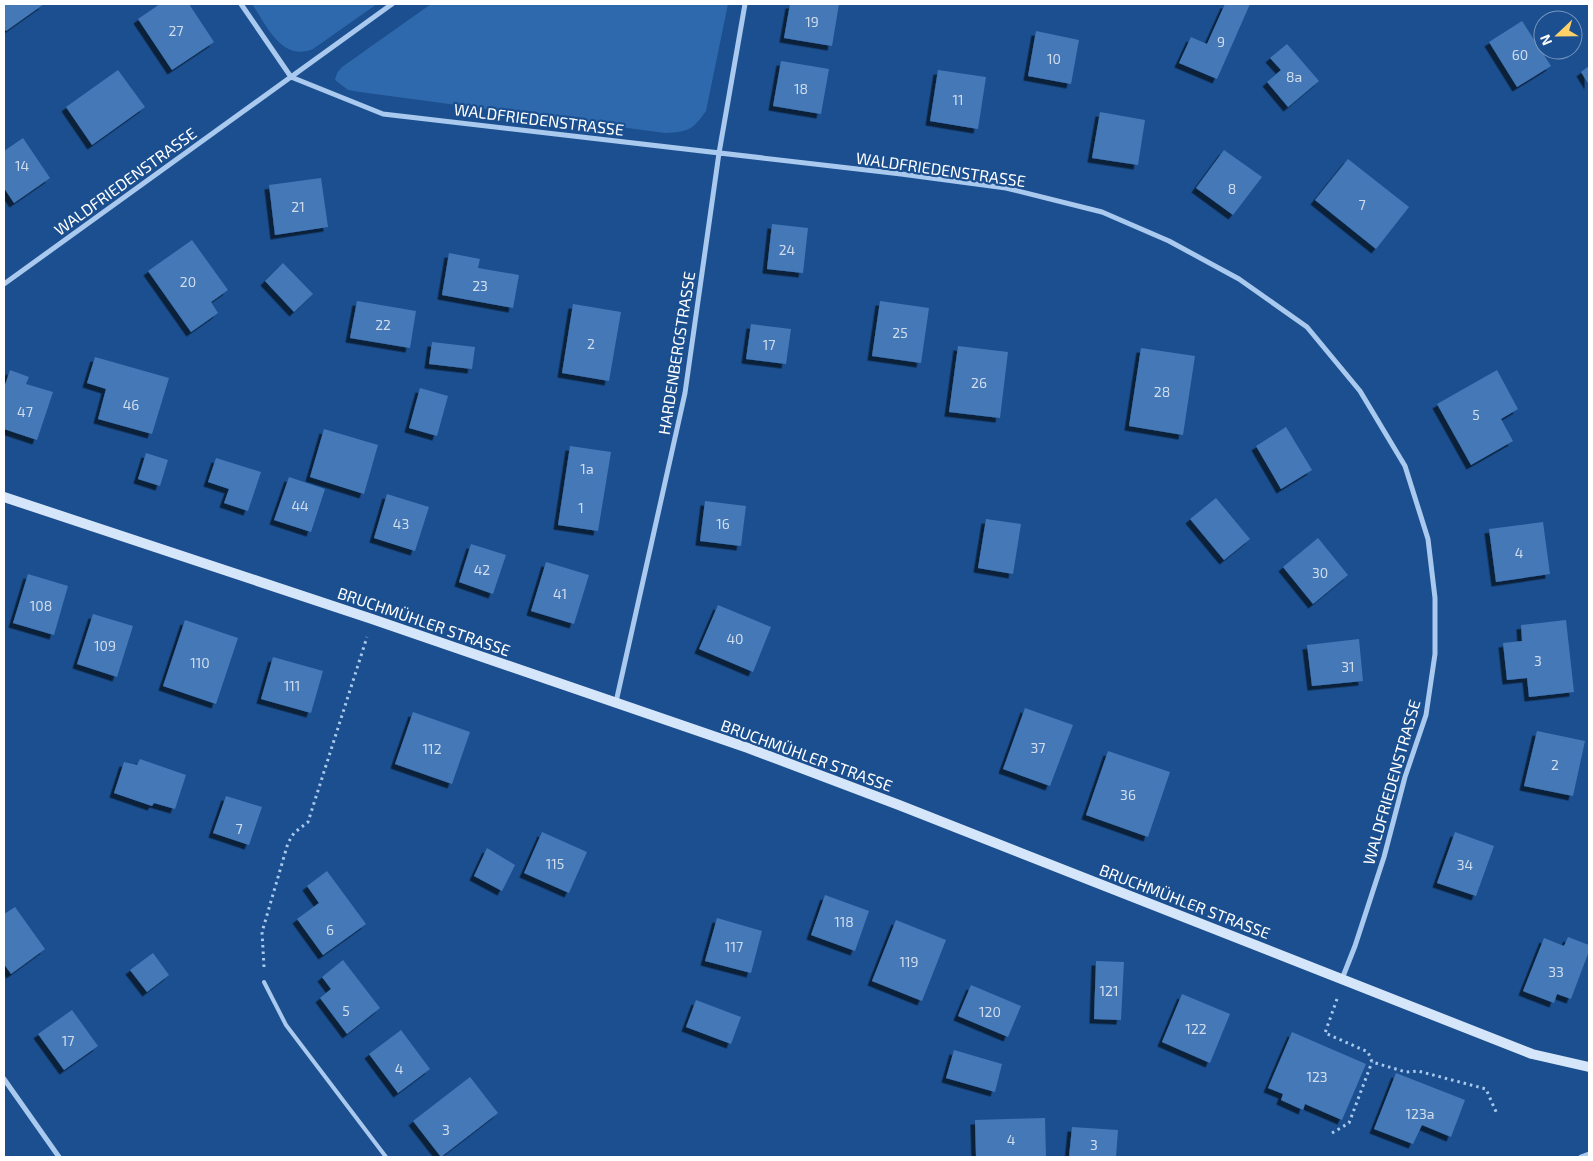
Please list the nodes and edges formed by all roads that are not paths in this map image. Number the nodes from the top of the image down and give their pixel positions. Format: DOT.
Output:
graph roads {
  1 [pos="241,4"];
  2 [pos="392,4"];
  3 [pos="745,4"];
  4 [pos="291,77"];
  5 [pos="718,153"];
  6 [pos="4,284"];
  7 [pos="4,497"];
  8 [pos="616,702"];
  9 [pos="1341,979"];
  10 [pos="264,982"];
  11 [pos="1589,1067"];
  12 [pos="4,1079"];
  13 [pos="1589,1154"];
  14 [pos="59,1157"];
  15 [pos="386,1157"];
  16 [pos="1581,1157"];
  1 -- 4 [label="street"];
  2 -- 4 [label="street"];
  3 -- 5 [label="street, HARDENBERGSTRASSE"];
  4 -- 5 [label="street, WALDFRIEDENSTRASSE"];
  4 -- 6 [label="street, WALDFRIEDENSTRASSE"];
  5 -- 8 [label="street, HARDENBERGSTRASSE"];
  5 -- 9 [label="street, WALDFRIEDENSTRASSE"];
  7 -- 8 [label="street, BRUCHMÜHLER STRASSE"];
  8 -- 9 [label="street, BRUCHMÜHLER STRASSE"];
  9 -- 11 [label="street, BRUCHMÜHLER STRASSE"];
  10 -- 15 [label="lane"];
  12 -- 14 [label="street"];
  13 -- 16 [label="street"];
}
